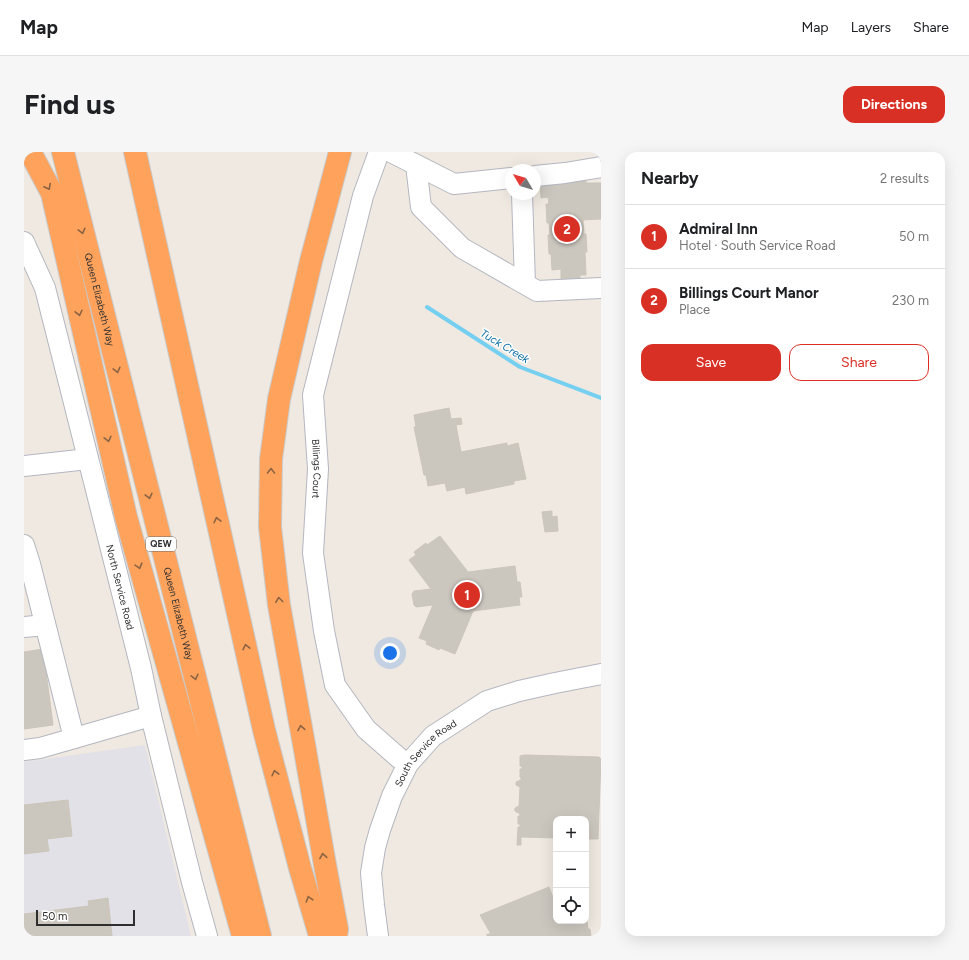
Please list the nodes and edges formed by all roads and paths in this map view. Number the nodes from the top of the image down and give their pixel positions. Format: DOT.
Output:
graph roads {
  1 [pos="30,152"];
  2 [pos="63,152"];
  3 [pos="135,152"];
  4 [pos="340,152"];
  5 [pos="379,152"];
  6 [pos="391,152"];
  7 [pos="416,165"];
  8 [pos="601,167"];
  9 [pos="541,175"];
  10 [pos="505,179"];
  11 [pos="522,200"];
  12 [pos="24,242"];
  13 [pos="525,284"];
  14 [pos="601,288"];
  15 [pos="88,459"];
  16 [pos="24,466"];
  17 [pos="24,545"];
  18 [pos="45,625"];
  19 [pos="24,628"];
  20 [pos="601,674"];
  21 [pos="151,716"];
  22 [pos="74,738"];
  23 [pos="24,750"];
  24 [pos="408,764"];
  25 [pos="207,936"];
  26 [pos="243,936"];
  27 [pos="260,936"];
  28 [pos="320,936"];
  29 [pos="336,936"];
  30 [pos="378,936"];
  1 -- 26 [label="highway, one-way"];
  2 -- 27 [label="highway, Queen Elizabeth Way / QEW, one-way"];
  28 -- 3 [label="highway, one-way"];
  29 -- 4 [label="highway, one-way"];
  5 -- 24 [label="street, Billings Court"];
  6 -- 7 [label="street"];
  7 -- 10 [label="street"];
  7 -- 13 [label="street"];
  8 -- 9 [label="street"];
  11 -- 13 [label="street"];
  12 -- 15 [label="street, North Service Road"];
  13 -- 14 [label="street"];
  15 -- 16 [label="street"];
  15 -- 21 [label="street, North Service Road"];
  17 -- 18 [label="street"];
  18 -- 19 [label="street"];
  18 -- 22 [label="street"];
  20 -- 24 [label="street, South Service Road"];
  21 -- 22 [label="street"];
  21 -- 25 [label="street, North Service Road"];
  22 -- 23 [label="street"];
  24 -- 30 [label="street, South Service Road"];
}
